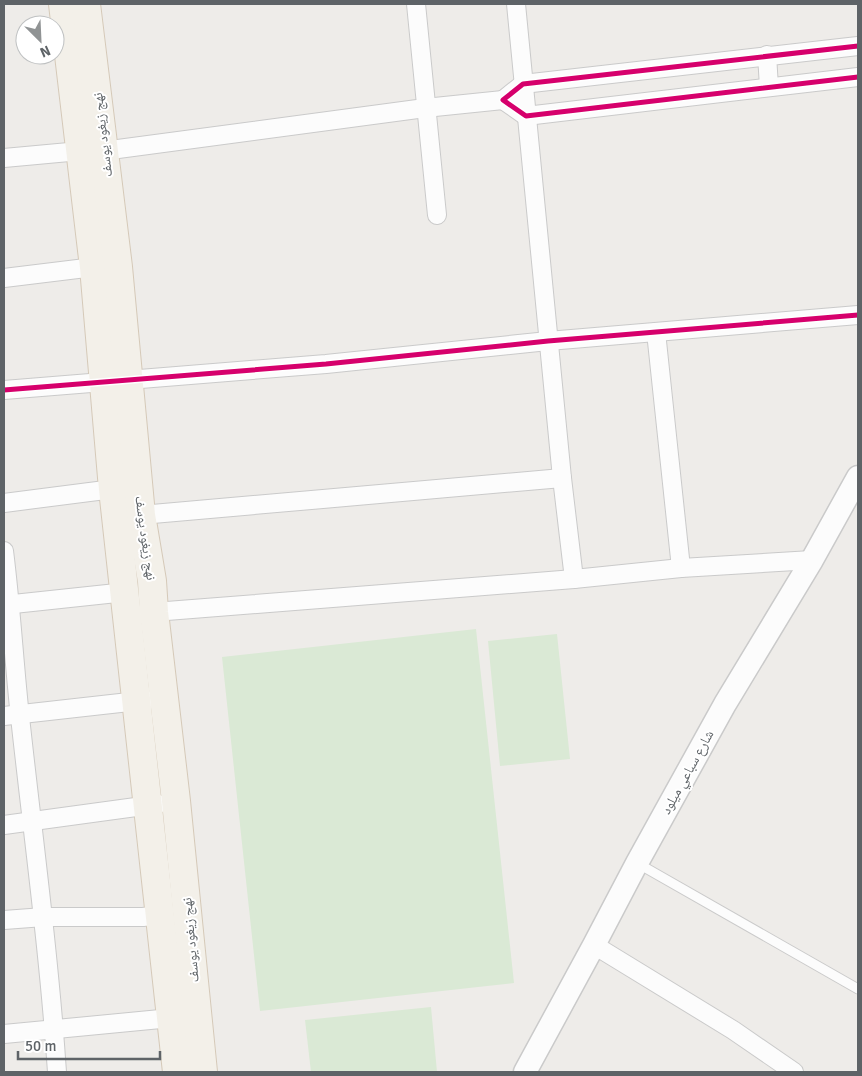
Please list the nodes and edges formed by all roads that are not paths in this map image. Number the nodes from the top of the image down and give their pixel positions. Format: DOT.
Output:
graph roads {
  1 [pos="63,4"];
  2 [pos="86,4"];
  3 [pos="416,4"];
  4 [pos="516,4"];
  5 [pos="858,46"];
  6 [pos="767,55"];
  7 [pos="858,77"];
  8 [pos="523,84"];
  9 [pos="769,87"];
  10 [pos="503,100"];
  11 [pos="426,108"];
  12 [pos="526,116"];
  13 [pos="92,151"];
  14 [pos="4,158"];
  15 [pos="437,215"];
  16 [pos="94,267"];
  17 [pos="4,278"];
  18 [pos="858,315"];
  19 [pos="656,332"];
  20 [pos="548,341"];
  21 [pos="116,381"];
  22 [pos="4,390"];
  23 [pos="858,477"];
  24 [pos="562,478"];
  25 [pos="113,489"];
  26 [pos="4,502"];
  27 [pos="141,515"];
  28 [pos="4,551"];
  29 [pos="812,560"];
  30 [pos="681,568"];
  31 [pos="574,579"];
  32 [pos="7,605"];
  33 [pos="136,608"];
  34 [pos="164,696"];
  35 [pos="137,702"];
  36 [pos="12,716"];
  37 [pos="176,801"];
  38 [pos="147,805"];
  39 [pos="32,821"];
  40 [pos="4,825"];
  41 [pos="636,863"];
  42 [pos="159,915"];
  43 [pos="44,918"];
  44 [pos="4,920"];
  45 [pos="594,945"];
  46 [pos="858,989"];
  47 [pos="171,1018"];
  48 [pos="54,1030"];
  49 [pos="4,1034"];
  50 [pos="57,1072"];
  51 [pos="177,1072"];
  52 [pos="203,1072"];
  53 [pos="525,1072"];
  54 [pos="794,1072"];
  1 -- 13 [label="main road, نهج زيغود يوسف"];
  2 -- 13 [label="main road, نهج زيغود يوسف"];
  3 -- 11 [label="street"];
  4 -- 8 [label="street"];
  5 -- 6 [label="street"];
  6 -- 8 [label="street"];
  6 -- 9 [label="street"];
  7 -- 9 [label="street"];
  8 -- 10 [label="street"];
  8 -- 12 [label="street"];
  9 -- 12 [label="street"];
  10 -- 11 [label="street"];
  10 -- 12 [label="street"];
  11 -- 13 [label="street"];
  11 -- 15 [label="street"];
  12 -- 20 [label="street"];
  13 -- 14 [label="street"];
  13 -- 16 [label="main road, نهج زيغود يوسف"];
  13 -- 21 [label="main road, نهج زيغود يوسف"];
  16 -- 17 [label="street"];
  16 -- 21 [label="main road, نهج زيغود يوسف"];
  18 -- 19 [label="street"];
  19 -- 20 [label="street"];
  19 -- 30 [label="street"];
  20 -- 21 [label="street"];
  20 -- 24 [label="street"];
  21 -- 22 [label="street"];
  21 -- 25 [label="main road, نهج زيغود يوسف"];
  21 -- 27 [label="main road, نهج زيغود يوسف"];
  23 -- 29 [label="street, شارع سباعي ميلود"];
  24 -- 27 [label="street"];
  24 -- 31 [label="street"];
  25 -- 26 [label="street"];
  25 -- 33 [label="main road, نهج زيغود يوسف"];
  27 -- 33 [label="main road, نهج زيغود يوسف"];
  28 -- 32 [label="street"];
  29 -- 30 [label="street"];
  29 -- 41 [label="street, شارع سباعي ميلود"];
  30 -- 31 [label="street"];
  31 -- 33 [label="street"];
  32 -- 33 [label="street"];
  32 -- 36 [label="street"];
  33 -- 34 [label="main road, نهج زيغود يوسف"];
  33 -- 35 [label="main road, نهج زيغود يوسف"];
  34 -- 35 [label="street"];
  34 -- 37 [label="main road, نهج زيغود يوسف"];
  35 -- 36 [label="street"];
  35 -- 38 [label="main road, نهج زيغود يوسف"];
  36 -- 39 [label="street"];
  37 -- 38 [label="street"];
  37 -- 52 [label="main road, نهج زيغود يوسف"];
  38 -- 39 [label="street"];
  38 -- 42 [label="main road, نهج زيغود يوسف"];
  39 -- 40 [label="street"];
  39 -- 43 [label="street"];
  41 -- 45 [label="street, شارع سباعي ميلود"];
  41 -- 46 [label="lane"];
  42 -- 43 [label="street"];
  42 -- 47 [label="main road, نهج زيغود يوسف"];
  43 -- 44 [label="street"];
  43 -- 48 [label="street"];
  45 -- 53 [label="street, شارع سباعي ميلود"];
  45 -- 54 [label="street"];
  47 -- 48 [label="street"];
  47 -- 51 [label="main road, نهج زيغود يوسف"];
  48 -- 49 [label="street"];
  48 -- 50 [label="street"];
}
